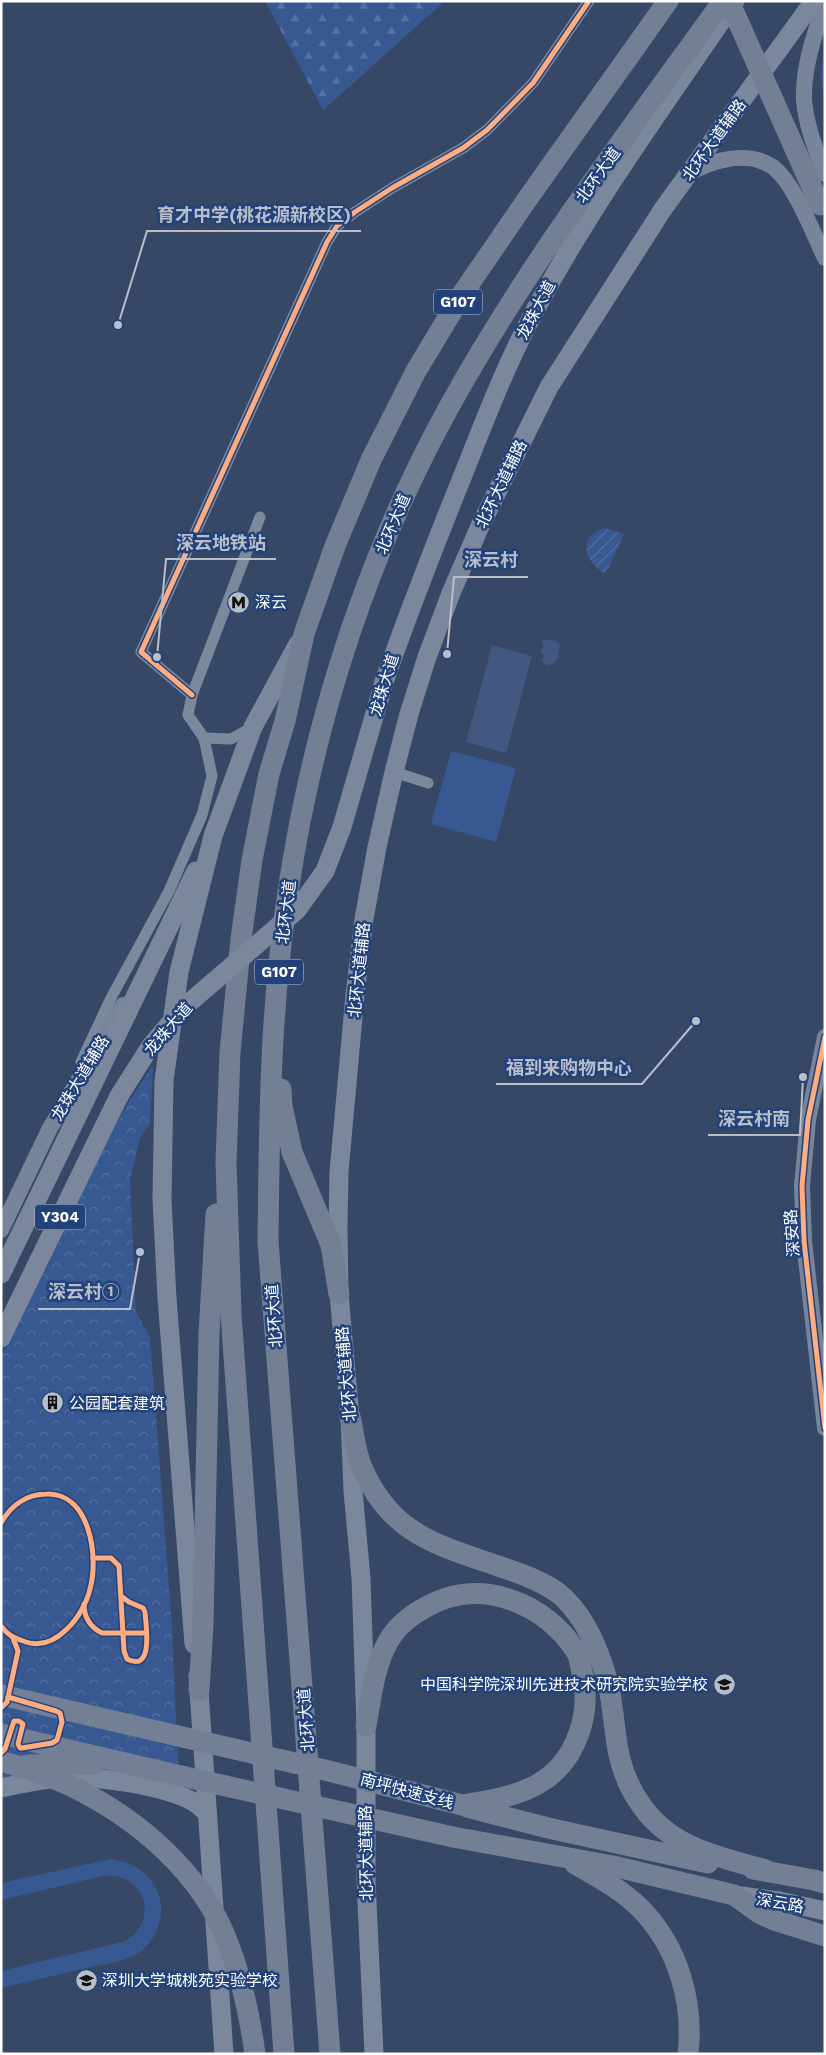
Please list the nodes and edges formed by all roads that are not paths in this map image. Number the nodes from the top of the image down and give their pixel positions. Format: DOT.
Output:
graph roads {
  1 [pos="668,1"];
  2 [pos="724,1"];
  3 [pos="729,1"];
  4 [pos="735,1"];
  5 [pos="814,1"];
  6 [pos="586,2"];
  7 [pos="825,6"];
  8 [pos="691,172"];
  9 [pos="825,174"];
  10 [pos="822,211"];
  11 [pos="825,258"];
  12 [pos="260,517"];
  13 [pos="304,634"];
  14 [pos="192,695"];
  15 [pos="253,727"];
  16 [pos="204,738"];
  17 [pos="394,772"];
  18 [pos="428,783"];
  19 [pos="213,836"];
  20 [pos="167,930"];
  21 [pos="274,1021"];
  22 [pos="825,1037"];
  23 [pos="50,1128"];
  24 [pos="226,1162"];
  25 [pos="1,1230"];
  26 [pos="1,1274"];
  27 [pos="339,1294"];
  28 [pos="1,1338"];
  29 [pos="350,1417"];
  30 [pos="825,1428"];
  31 [pos="199,1690"];
  32 [pos="1,1695"];
  33 [pos="366,1726"];
  34 [pos="1,1734"];
  35 [pos="1,1762"];
  36 [pos="1,1770"];
  37 [pos="159,1771"];
  38 [pos="1,1788"];
  39 [pos="462,1806"];
  40 [pos="207,1813"];
  41 [pos="559,1855"];
  42 [pos="766,1870"];
  43 [pos="821,1881"];
  44 [pos="734,1895"];
  45 [pos="825,1911"];
  46 [pos="822,1938"];
  47 [pos="224,2054"];
  48 [pos="255,2054"];
  49 [pos="284,2054"];
  50 [pos="330,2054"];
  51 [pos="374,2054"];
  52 [pos="688,2054"];
  1 -- 13 [label="highway, G107"];
  2 -- 21 [label="highway, 北环大道 / G107"];
  3 -- 10 [label="highway, bridge"];
  4 -- 28 [label="main road, 龙珠大道 / Y304, bridge"];
  5 -- 8 [label="main road, 北环大道辅路"];
  6 -- 14 [label="street"];
  7 -- 9 [label="street"];
  8 -- 11 [label="street"];
  8 -- 17 [label="main road, 北环大道辅路"];
  12 -- 14 [label="street"];
  13 -- 15 [label="main road"];
  13 -- 24 [label="highway, G107"];
  14 -- 16 [label="street"];
  15 -- 16 [label="street"];
  15 -- 19 [label="main road"];
  16 -- 23 [label="street"];
  17 -- 18 [label="street"];
  17 -- 27 [label="main road, 北环大道辅路"];
  19 -- 20 [label="main road"];
  19 -- 31 [label="main road"];
  20 -- 23 [label="street, 龙珠大道辅路"];
  20 -- 26 [label="main road"];
  21 -- 27 [label="highway"];
  21 -- 50 [label="highway, 北环大道 / G107"];
  22 -- 30 [label="street, 深安路"];
  23 -- 25 [label="street, 龙珠大道辅路"];
  24 -- 31 [label="highway"];
  24 -- 49 [label="highway, G107"];
  27 -- 29 [label="main road, 北环大道辅路"];
  29 -- 33 [label="main road, 北环大道辅路"];
  29 -- 42 [label="highway"];
  31 -- 40 [label="main road"];
  32 -- 39 [label="highway, 南坪快速支线, bridge"];
  33 -- 39 [label="highway"];
  33 -- 51 [label="main road, 北环大道辅路"];
  34 -- 37 [label="highway, 南坪快速支线"];
  35 -- 48 [label="highway, bridge"];
  36 -- 37 [label="highway, bridge"];
  37 -- 41 [label="highway, 南坪快速支线, bridge"];
  38 -- 40 [label="main road"];
  39 -- 42 [label="highway, 南坪快速支线"];
  40 -- 47 [label="main road"];
  41 -- 44 [label="highway, 南坪快速支线"];
  41 -- 52 [label="highway"];
  42 -- 43 [label="highway, 南坪快速支线"];
  44 -- 45 [label="main road, 深云路"];
  44 -- 46 [label="highway"];
}
